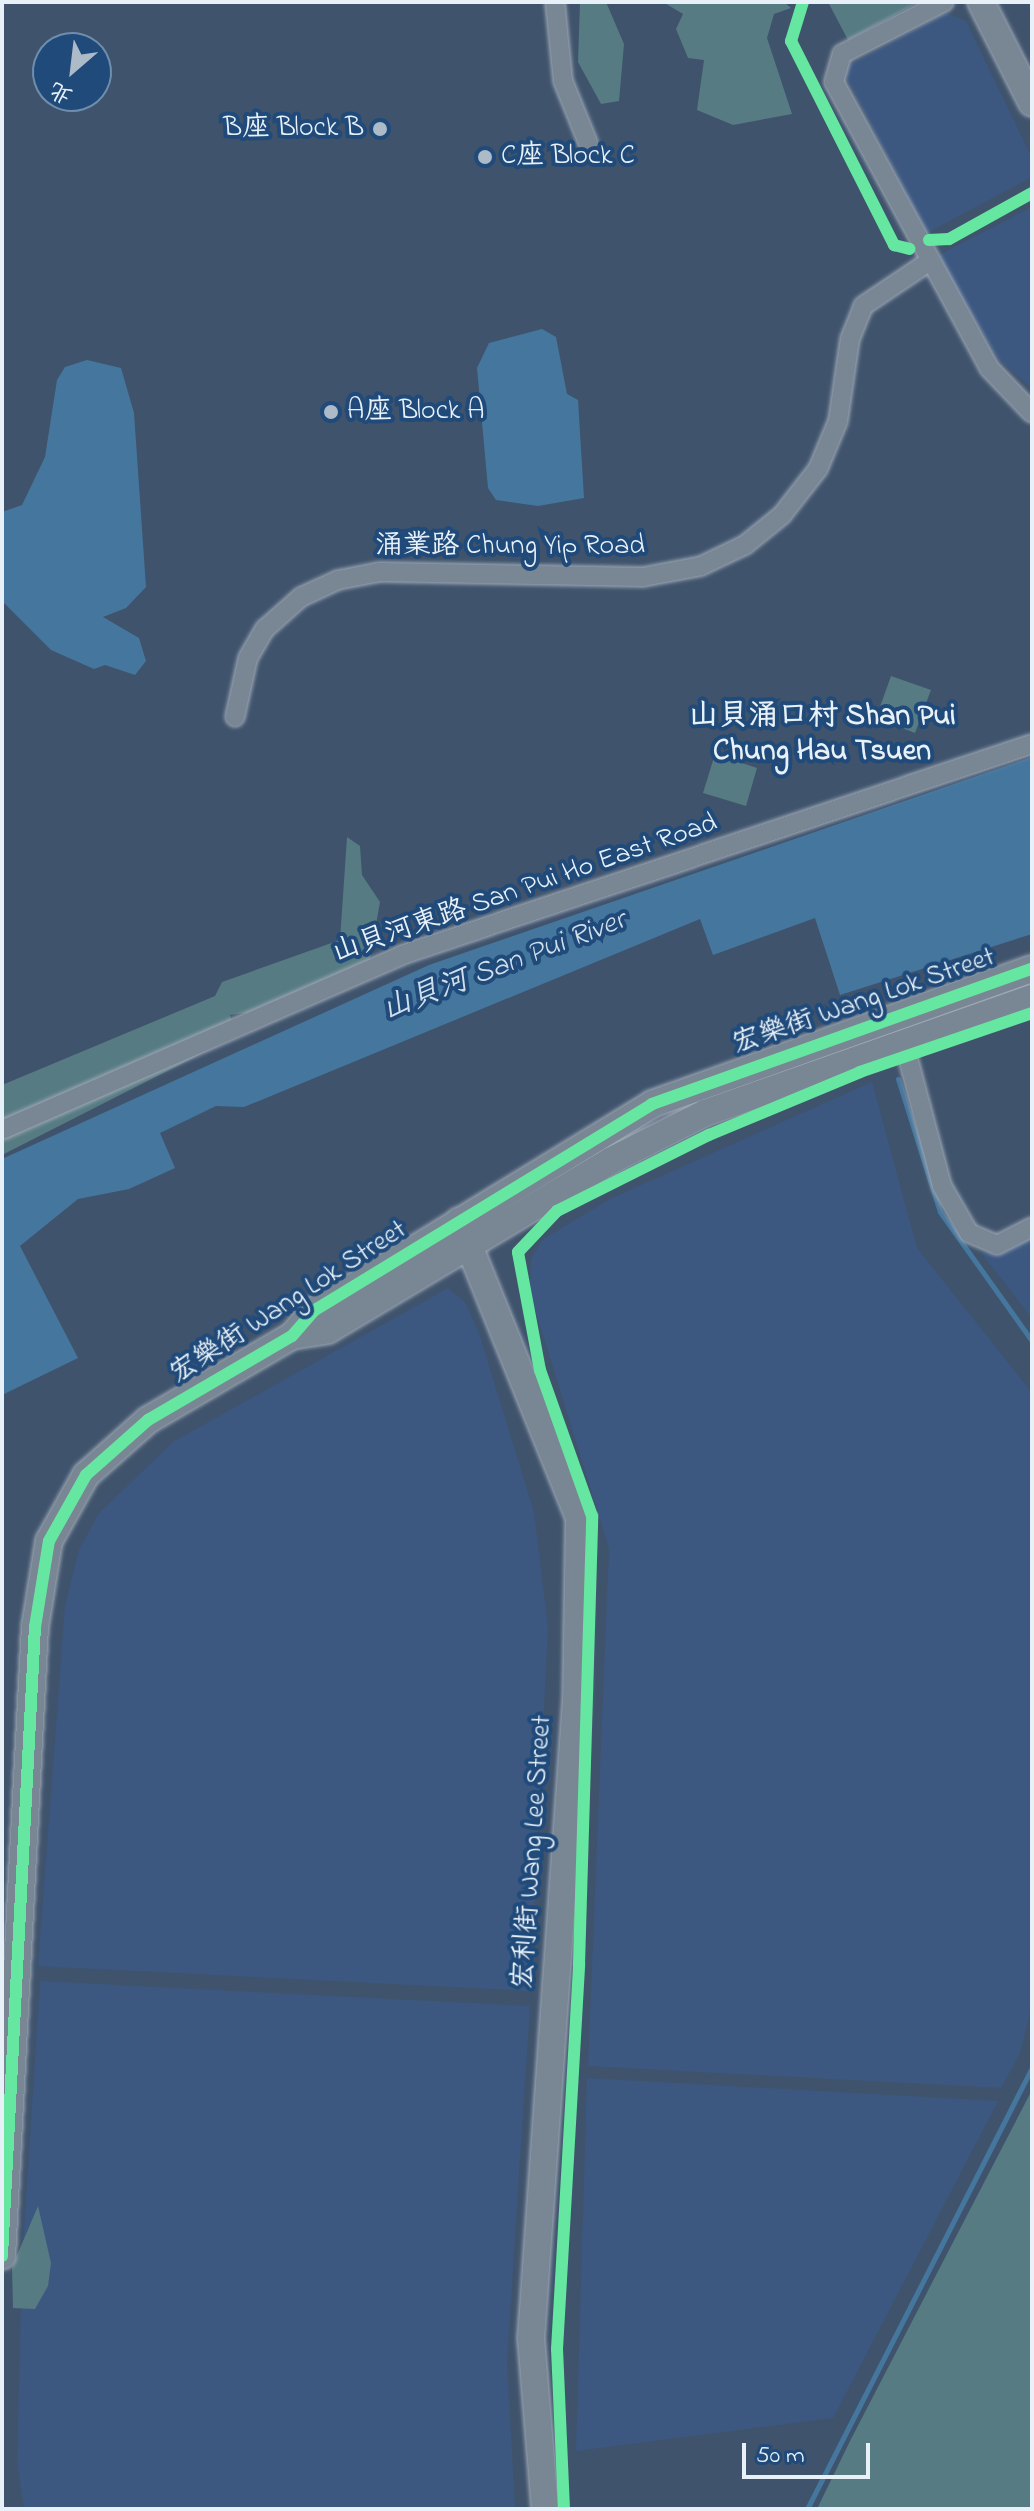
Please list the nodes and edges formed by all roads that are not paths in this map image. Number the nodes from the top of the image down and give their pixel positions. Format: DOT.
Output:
graph roads {
  1 [pos="555,2"];
  2 [pos="944,2"];
  3 [pos="981,2"];
  4 [pos="1032,103"];
  5 [pos="588,143"];
  6 [pos="927,263"];
  7 [pos="1032,413"];
  8 [pos="235,717"];
  9 [pos="1032,744"];
  10 [pos="1032,969"];
  11 [pos="1032,998"];
  12 [pos="904,1043"];
  13 [pos="2,1130"];
  14 [pos="1032,1227"];
  15 [pos="464,1233"];
  16 [pos="2,2256"];
  17 [pos="545,2509"];
  1 -- 5 [label="street"];
  2 -- 6 [label="street"];
  3 -- 4 [label="street"];
  6 -- 7 [label="street"];
  6 -- 8 [label="street, 涌業路 Chung Yip Road"];
  9 -- 13 [label="street, 山貝河東路 San Pui Ho East Road"];
  10 -- 15 [label="street, 宏樂街 Wang Lok Street"];
  11 -- 12 [label="street, 宏樂街 Wang Lok Street"];
  12 -- 14 [label="street"];
  12 -- 15 [label="street, 宏樂街 Wang Lok Street"];
  15 -- 16 [label="street, 宏樂街 Wang Lok Street"];
  15 -- 17 [label="street, 宏利街 Wang Lee Street"];
}
